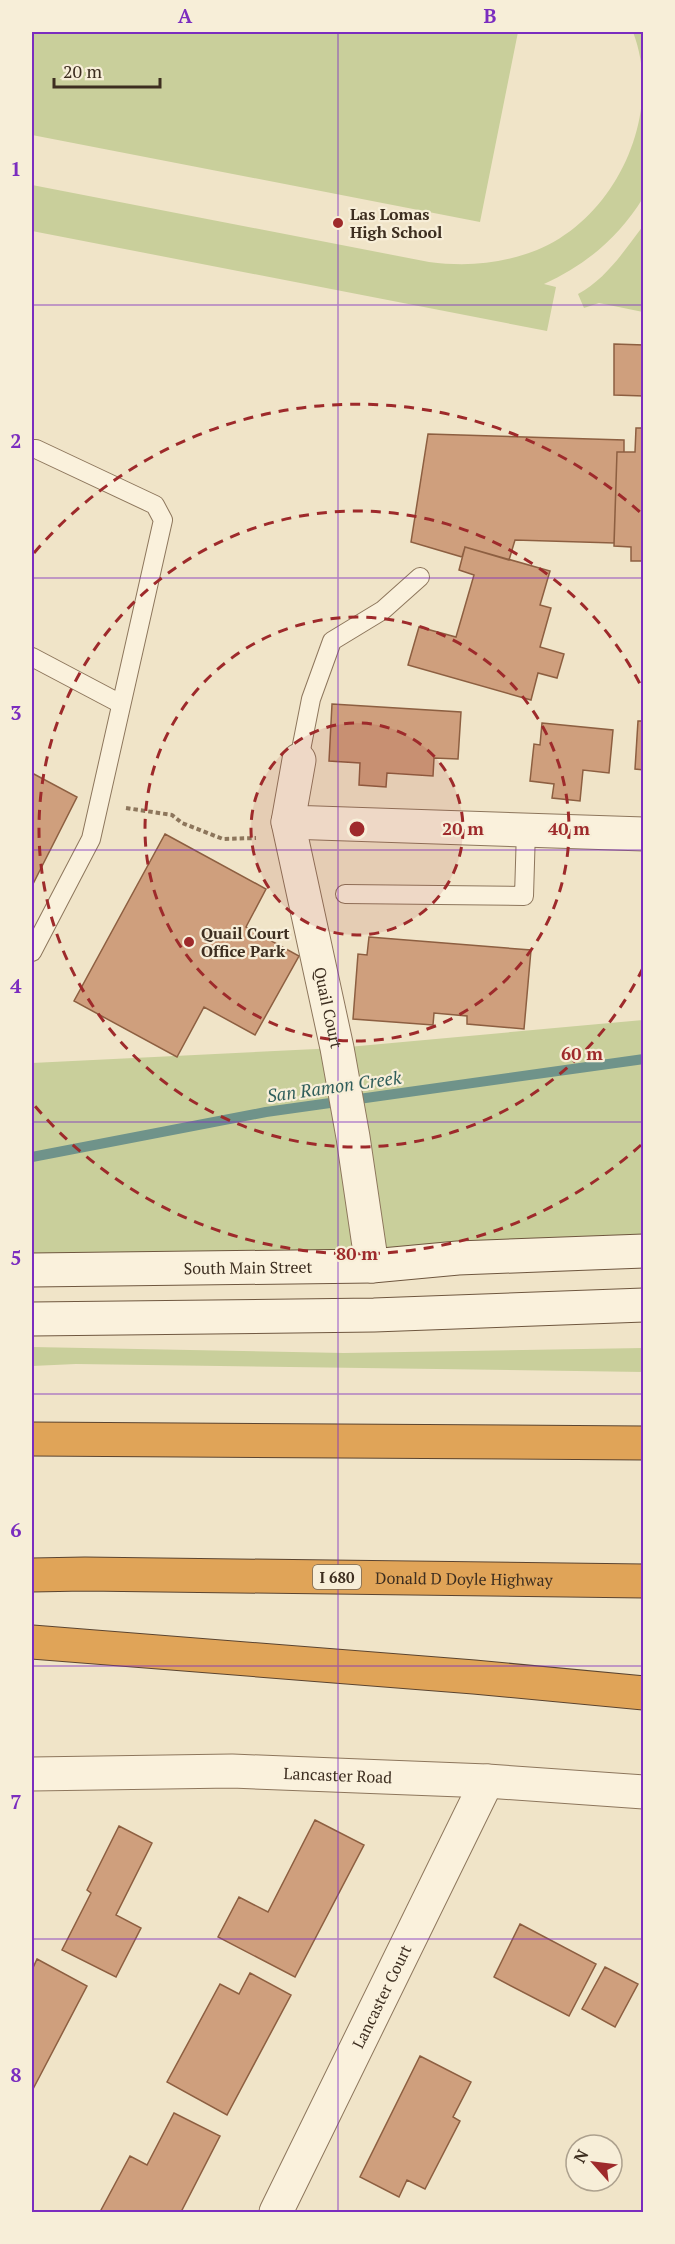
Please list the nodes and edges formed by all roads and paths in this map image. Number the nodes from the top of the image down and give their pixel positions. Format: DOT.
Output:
graph roads {
  1 [pos="32,449"];
  2 [pos="420,577"];
  3 [pos="32,657"];
  4 [pos="121,704"];
  5 [pos="299,760"];
  6 [pos="99,805"];
  7 [pos="289,829"];
  8 [pos="526,830"];
  9 [pos="644,834"];
  10 [pos="345,894"];
  11 [pos="32,952"];
  12 [pos="644,1251"];
  13 [pos="372,1266"];
  14 [pos="32,1270"];
  15 [pos="644,1305"];
  16 [pos="32,1319"];
  17 [pos="32,1439"];
  18 [pos="644,1443"];
  19 [pos="32,1575"];
  20 [pos="644,1581"];
  21 [pos="32,1642"];
  22 [pos="644,1694"];
  23 [pos="32,1774"];
  24 [pos="488,1781"];
  25 [pos="644,1792"];
  26 [pos="276,2212"];
  1 -- 4 [label="lane"];
  2 -- 5 [label="lane"];
  3 -- 4 [label="lane"];
  4 -- 6 [label="lane"];
  5 -- 7 [label="street, Quail Court"];
  6 -- 7 [label="path"];
  6 -- 11 [label="lane"];
  7 -- 8 [label="street"];
  7 -- 13 [label="street, Quail Court"];
  8 -- 9 [label="street"];
  8 -- 10 [label="lane"];
  12 -- 13 [label="street, South Main Street"];
  13 -- 14 [label="street, South Main Street"];
  15 -- 16 [label="street"];
  17 -- 18 [label="highway"];
  19 -- 20 [label="highway, Donald D Doyle Highway / I 680"];
  21 -- 22 [label="highway"];
  23 -- 24 [label="street, Lancaster Road"];
  24 -- 25 [label="street, Lancaster Road"];
  24 -- 26 [label="street, Lancaster Court"];
}
